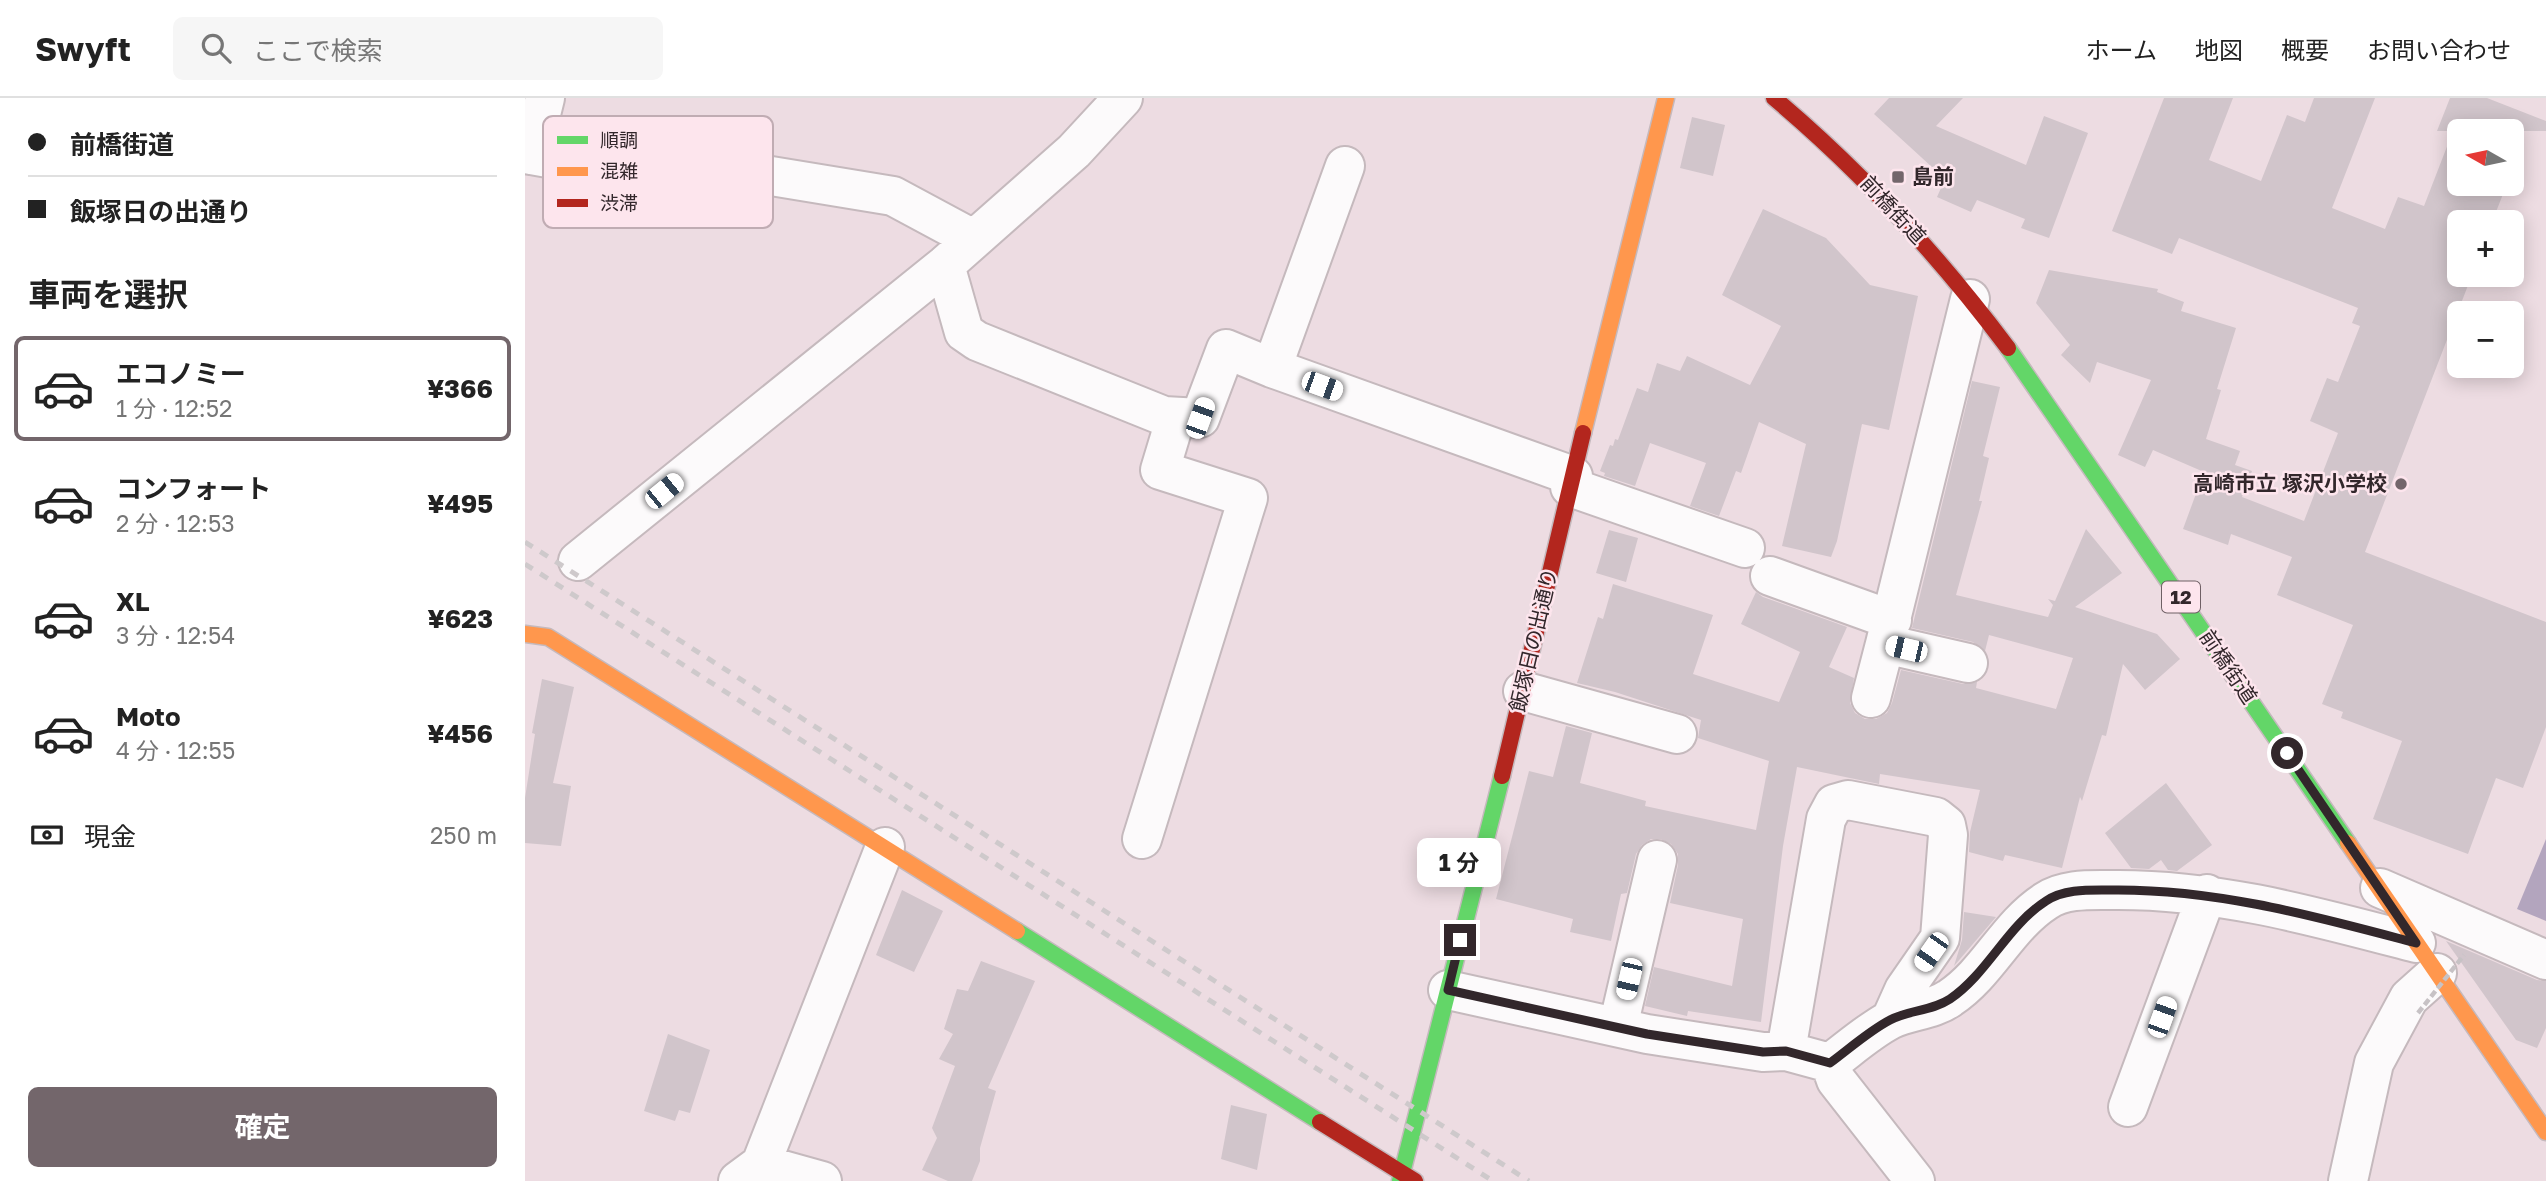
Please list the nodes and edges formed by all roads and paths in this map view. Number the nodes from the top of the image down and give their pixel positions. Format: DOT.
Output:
graph roads {
  1 [pos="545,98"];
  2 [pos="1123,98"];
  3 [pos="1666,98"];
  4 [pos="1773,98"];
  5 [pos="528,154"];
  6 [pos="1345,166"];
  7 [pos="773,176"];
  8 [pos="973,239"];
  9 [pos="945,265"];
  10 [pos="1970,299"];
  11 [pos="1272,368"];
  12 [pos="1176,417"];
  13 [pos="1572,481"];
  14 [pos="1745,548"];
  15 [pos="578,561"];
  16 [pos="1770,576"];
  17 [pos="1889,632"];
  18 [pos="525,634"];
  19 [pos="1968,663"];
  20 [pos="1523,691"];
  21 [pos="1871,698"];
  22 [pos="1677,734"];
  23 [pos="1142,839"];
  24 [pos="885,847"];
  25 [pos="1657,860"];
  26 [pos="2380,888"];
  27 [pos="2207,894"];
  28 [pos="2439,957"];
  29 [pos="2546,960"];
  30 [pos="1448,990"];
  31 [pos="2418,1013"];
  32 [pos="1891,1019"];
  33 [pos="1618,1027"];
  34 [pos="1786,1051"];
  35 [pos="1830,1063"];
  36 [pos="2129,1107"];
  37 [pos="2546,1132"];
  38 [pos="750,1173"];
  39 [pos="1405,1178"];
  40 [pos="822,1181"];
  41 [pos="1915,1181"];
  42 [pos="2348,1181"];
  1 -- 5 [label="street"];
  2 -- 8 [label="street"];
  3 -- 13 [label="street, 飯塚日の出通り"];
  4 -- 10 [label="street, 前橋街道 / 12"];
  6 -- 11 [label="street"];
  7 -- 8 [label="street"];
  8 -- 9 [label="street"];
  9 -- 12 [label="street"];
  9 -- 15 [label="street"];
  10 -- 17 [label="street"];
  10 -- 26 [label="street, 前橋街道 / 12"];
  11 -- 12 [label="street"];
  11 -- 13 [label="street"];
  12 -- 23 [label="street"];
  13 -- 14 [label="street"];
  13 -- 20 [label="street, 飯塚日の出通り"];
  16 -- 17 [label="street"];
  17 -- 19 [label="street"];
  17 -- 21 [label="street"];
  18 -- 24 [label="street"];
  20 -- 22 [label="street"];
  20 -- 30 [label="street, 飯塚日の出通り"];
  24 -- 38 [label="street"];
  24 -- 39 [label="street"];
  25 -- 33 [label="street"];
  26 -- 28 [label="street, 前橋街道 / 12"];
  26 -- 29 [label="street"];
  27 -- 28 [label="street"];
  27 -- 32 [label="street"];
  27 -- 36 [label="street"];
  28 -- 31 [label="path, bridge"];
  28 -- 37 [label="street, 前橋街道 / 12"];
  28 -- 42 [label="street"];
  30 -- 33 [label="street"];
  30 -- 39 [label="street, 飯塚日の出通り"];
  32 -- 34 [label="street"];
  32 -- 35 [label="street"];
  33 -- 34 [label="street"];
  34 -- 35 [label="street"];
  35 -- 41 [label="street"];
  38 -- 40 [label="street"];
}
